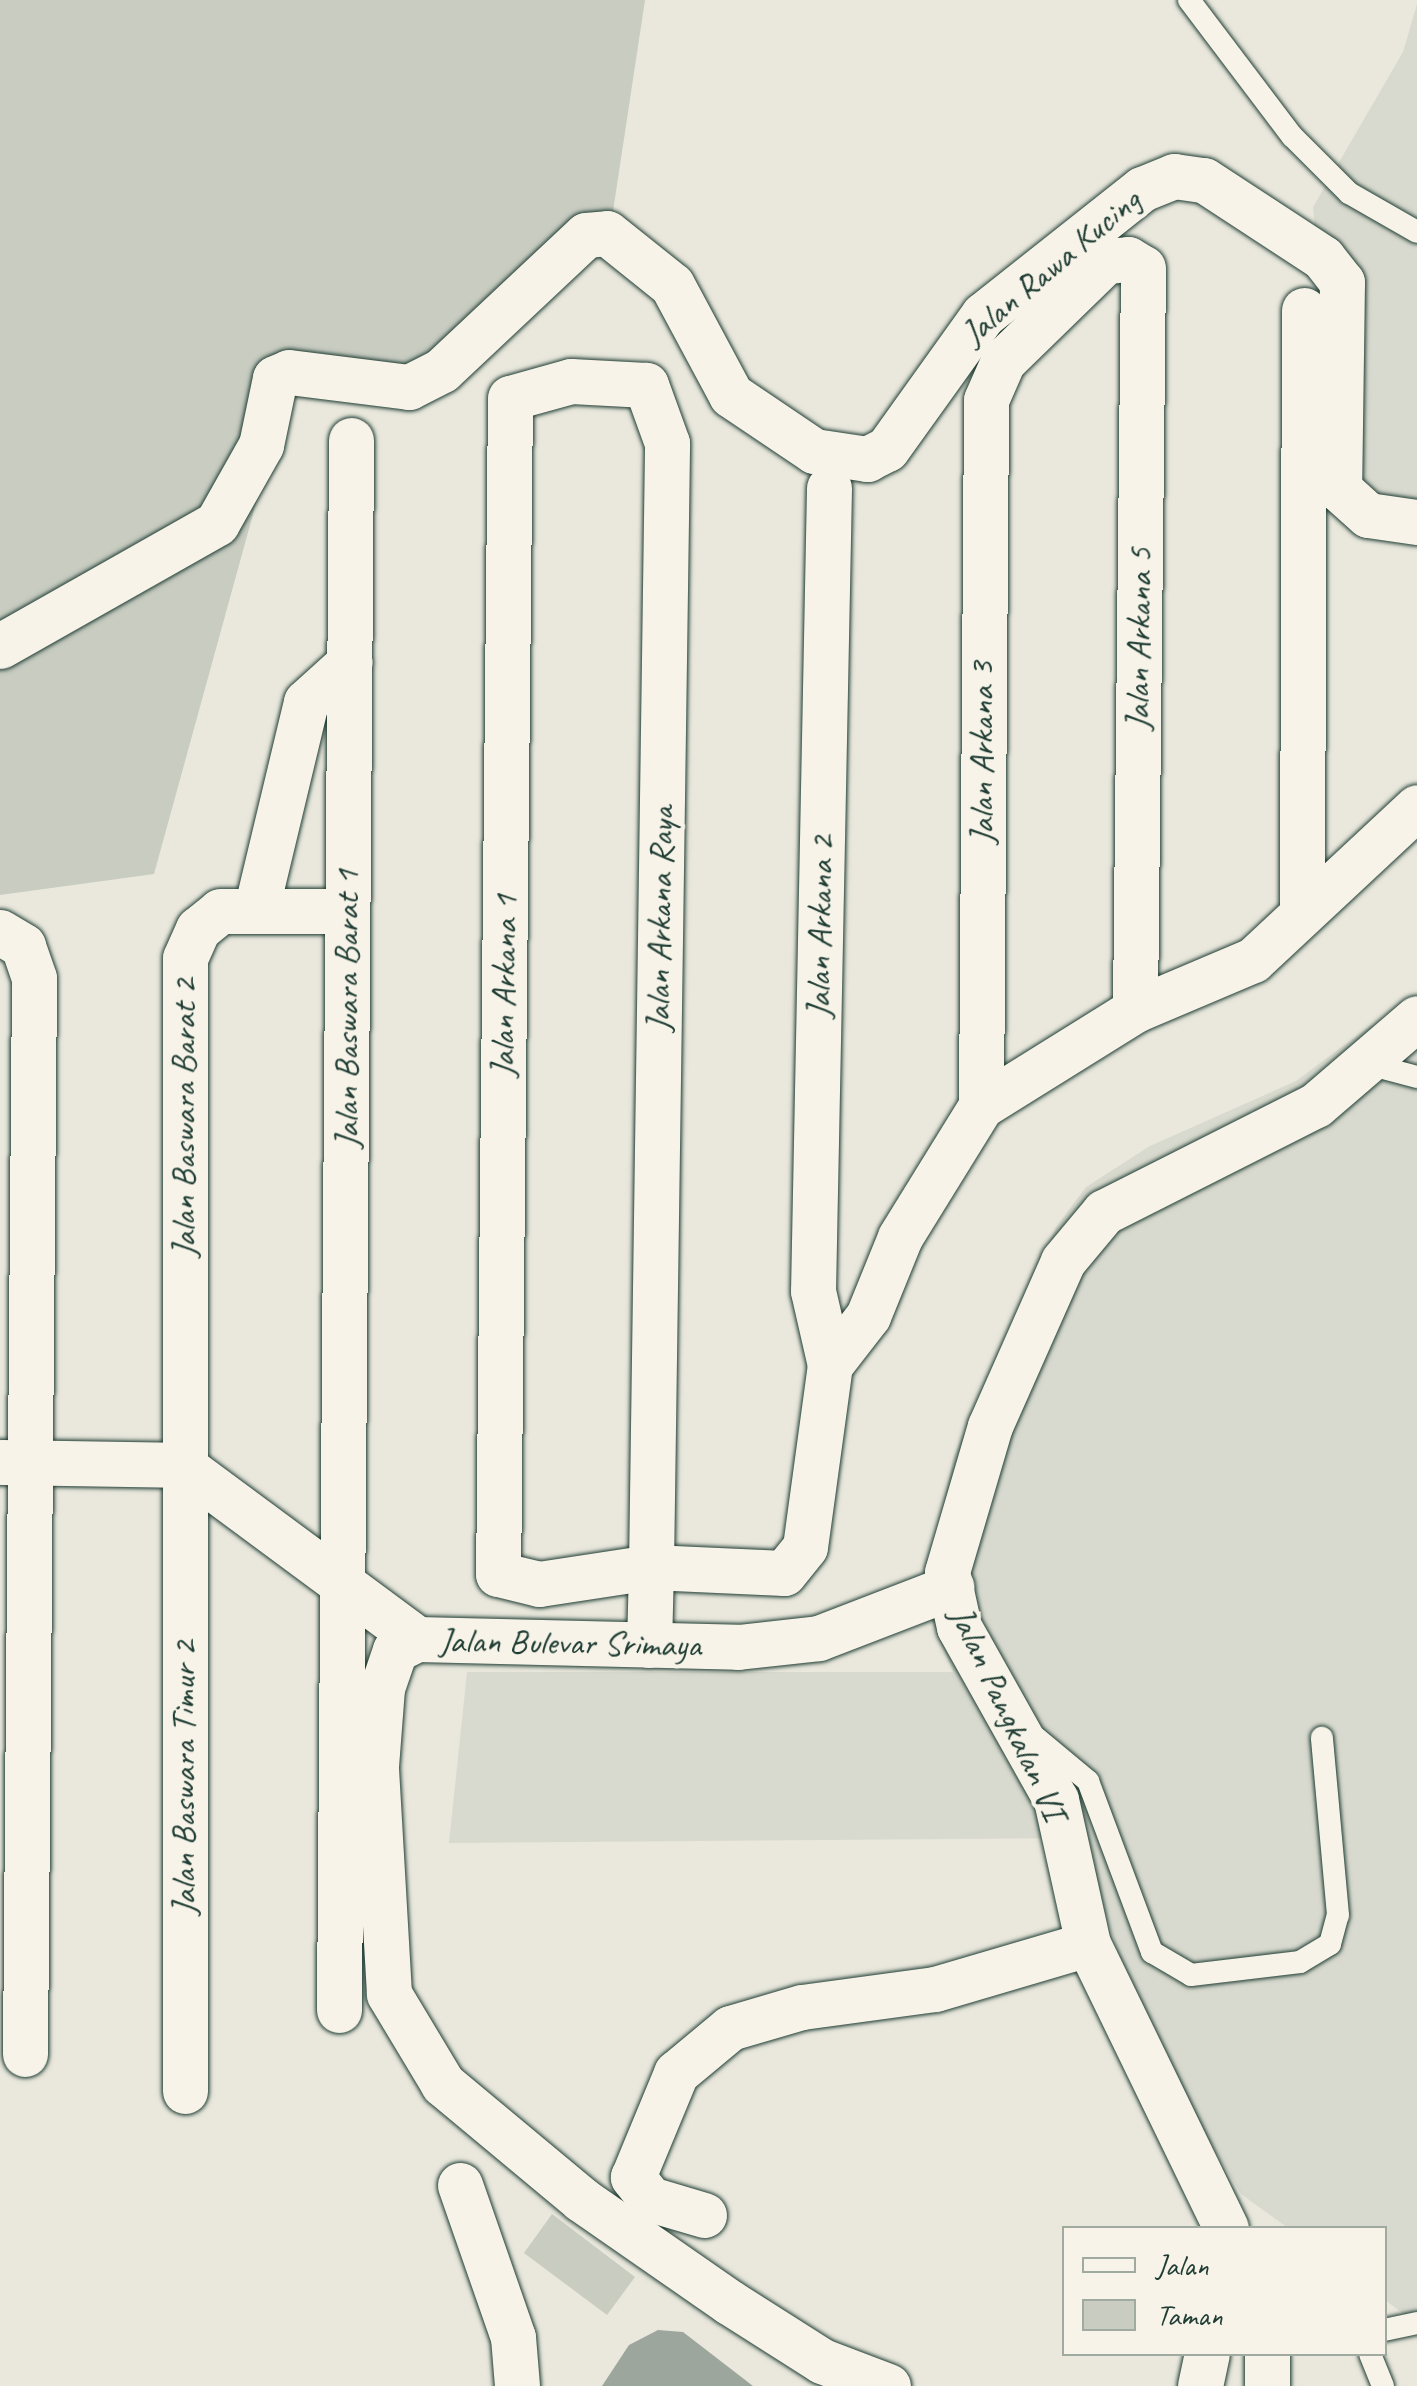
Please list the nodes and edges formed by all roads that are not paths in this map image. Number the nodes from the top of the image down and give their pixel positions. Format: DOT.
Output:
graph roads {
  1 [pos="1189,0"];
  2 [pos="1417,232"];
  3 [pos="1304,310"];
  4 [pos="510,398"];
  5 [pos="986,400"];
  6 [pos="351,440"];
  7 [pos="829,488"];
  8 [pos="1417,522"];
  9 [pos="0,646"];
  10 [pos="350,662"];
  11 [pos="1417,807"];
  12 [pos="1302,906"];
  13 [pos="256,910"];
  14 [pos="347,910"];
  15 [pos="11,939"];
  16 [pos="1135,1010"];
  17 [pos="1417,1018"];
  18 [pos="1368,1064"];
  19 [pos="1417,1077"];
  20 [pos="981,1106"];
  21 [pos="830,1364"];
  22 [pos="12,1462"];
  23 [pos="182,1465"];
  24 [pos="342,1578"];
  25 [pos="651,1582"];
  26 [pos="950,1587"];
  27 [pos="417,1639"];
  28 [pos="650,1645"];
  29 [pos="1002,1710"];
  30 [pos="1322,1738"];
  31 [pos="1088,1944"];
  32 [pos="339,2010"];
  33 [pos="25,2054"];
  34 [pos="185,2091"];
  35 [pos="460,2185"];
  36 [pos="704,2215"];
  37 [pos="1225,2226"];
  38 [pos="1417,2323"];
  39 [pos="1387,2329"];
  40 [pos="1207,2356"];
  41 [pos="1267,2356"];
  42 [pos="1371,2356"];
  43 [pos="517,2386"];
  44 [pos="888,2386"];
  45 [pos="1200,2386"];
  46 [pos="1267,2386"];
  47 [pos="1383,2386"];
  1 -- 2 [label="lane"];
  3 -- 12 [label="street"];
  4 -- 25 [label="street, Jalan Arkana 1"];
  4 -- 25 [label="street, Jalan Arkana Raya"];
  5 -- 16 [label="street, Jalan Arkana 5"];
  5 -- 20 [label="street, Jalan Arkana 3"];
  6 -- 10 [label="street, Jalan Baswara Barat 1"];
  7 -- 21 [label="street, Jalan Arkana 2"];
  8 -- 9 [label="street, Jalan Rawa Kucing"];
  10 -- 13 [label="street"];
  10 -- 14 [label="street, Jalan Baswara Barat 1"];
  11 -- 12 [label="street"];
  12 -- 16 [label="street"];
  13 -- 14 [label="street, Jalan Baswara Barat 2"];
  13 -- 23 [label="street, Jalan Baswara Barat 2"];
  14 -- 24 [label="street, Jalan Baswara Barat 1"];
  15 -- 22 [label="street"];
  16 -- 20 [label="street"];
  17 -- 18 [label="street, Jalan Pangkalan VI"];
  18 -- 19 [label="lane"];
  18 -- 26 [label="street, Jalan Pangkalan VI"];
  20 -- 21 [label="street"];
  21 -- 25 [label="street"];
  22 -- 23 [label="street"];
  22 -- 33 [label="street"];
  23 -- 24 [label="street"];
  23 -- 34 [label="street, Jalan Baswara Timur 2"];
  24 -- 27 [label="street"];
  24 -- 32 [label="street, Jalan Baswara Barat 1"];
  25 -- 28 [label="street"];
  26 -- 28 [label="street, Jalan Bulevar Srimaya"];
  26 -- 29 [label="street, Jalan Pangkalan VI"];
  27 -- 28 [label="street, Jalan Bulevar Srimaya"];
  27 -- 44 [label="street, Jalan Bulevar Srimaya"];
  29 -- 30 [label="lane"];
  29 -- 31 [label="street, Jalan Pangkalan VI"];
  31 -- 36 [label="street"];
  31 -- 37 [label="street, Jalan Pangkalan VI"];
  35 -- 43 [label="street"];
  38 -- 39 [label="lane"];
  40 -- 45 [label="street"];
  41 -- 46 [label="street"];
  42 -- 47 [label="lane"];
}
